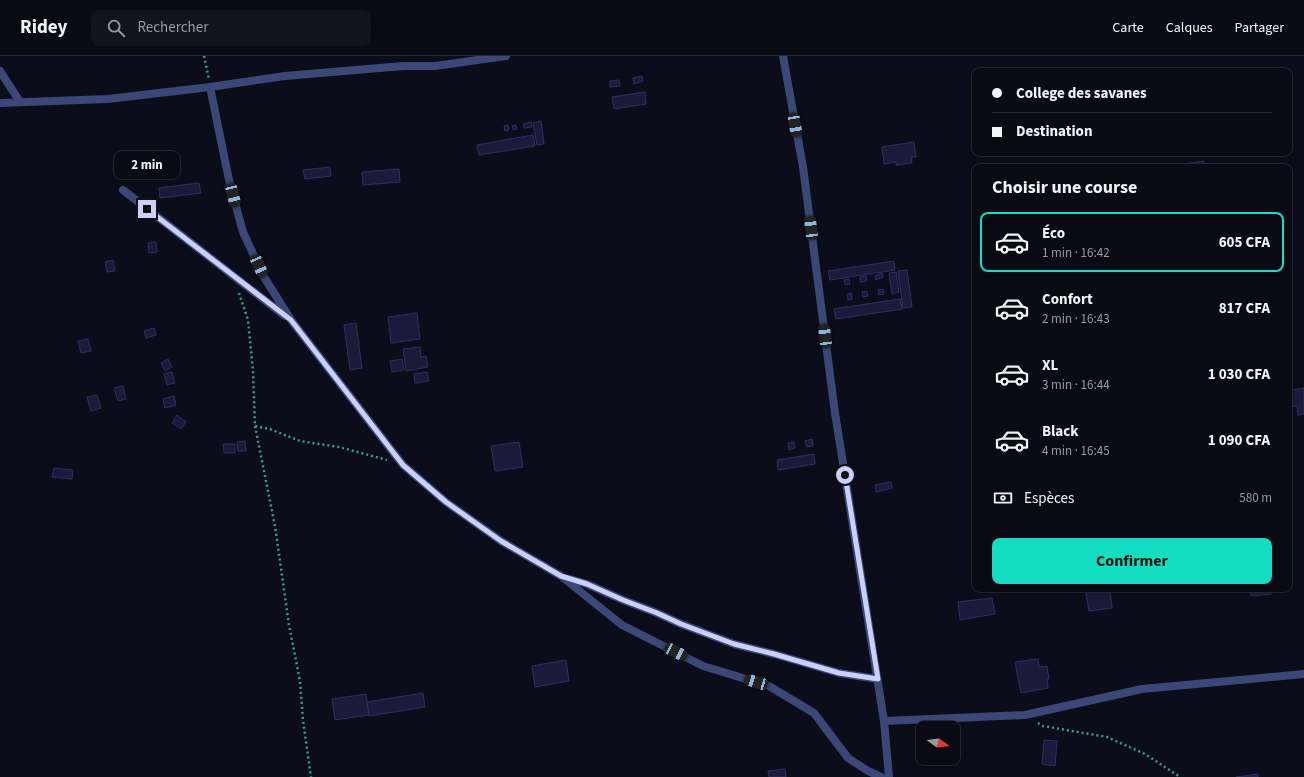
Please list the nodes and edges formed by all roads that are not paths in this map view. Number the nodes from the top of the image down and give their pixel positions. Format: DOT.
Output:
graph roads {
  1 [pos="506,56"];
  2 [pos="783,56"];
  3 [pos="0,71"];
  4 [pos="210,87"];
  5 [pos="20,102"];
  6 [pos="0,103"];
  7 [pos="123,190"];
  8 [pos="291,320"];
  9 [pos="561,576"];
  10 [pos="1304,674"];
  11 [pos="878,679"];
  12 [pos="884,721"];
  13 [pos="881,777"];
  14 [pos="889,777"];
  1 -- 4 [label="street"];
  2 -- 11 [label="street"];
  3 -- 5 [label="street"];
  4 -- 5 [label="street"];
  4 -- 8 [label="street"];
  5 -- 6 [label="street"];
  7 -- 8 [label="street"];
  8 -- 9 [label="street"];
  9 -- 11 [label="street"];
  9 -- 13 [label="street"];
  10 -- 12 [label="street"];
  11 -- 12 [label="street"];
  12 -- 14 [label="street"];
}
